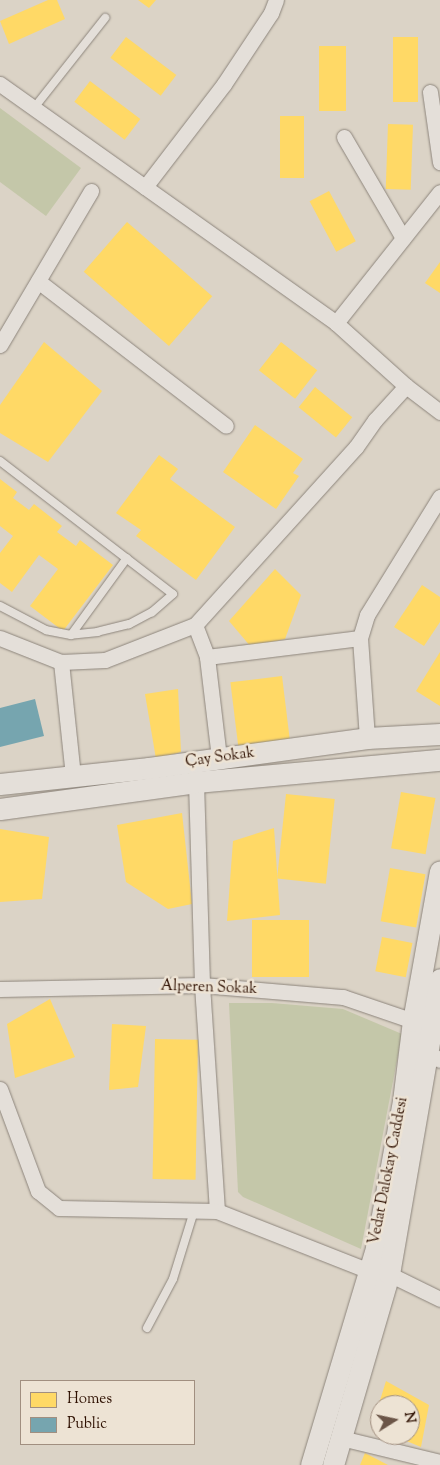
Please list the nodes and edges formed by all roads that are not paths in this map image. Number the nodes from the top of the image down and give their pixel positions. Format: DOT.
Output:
graph roads {
  1 [pos="276,0"];
  2 [pos="105,18"];
  3 [pos="0,84"];
  4 [pos="430,92"];
  5 [pos="34,108"];
  6 [pos="344,137"];
  7 [pos="440,162"];
  8 [pos="145,186"];
  9 [pos="91,191"];
  10 [pos="440,192"];
  11 [pos="403,238"];
  12 [pos="38,281"];
  13 [pos="336,323"];
  14 [pos="0,345"];
  15 [pos="406,386"];
  16 [pos="440,412"];
  17 [pos="226,426"];
  18 [pos="0,461"];
  19 [pos="440,497"];
  20 [pos="127,558"];
  21 [pos="0,606"];
  22 [pos="196,625"];
  23 [pos="71,634"];
  24 [pos="0,638"];
  25 [pos="360,638"];
  26 [pos="207,657"];
  27 [pos="61,662"];
  28 [pos="440,734"];
  29 [pos="367,738"];
  30 [pos="219,758"];
  31 [pos="440,760"];
  32 [pos="73,776"];
  33 [pos="196,782"];
  34 [pos="0,784"];
  35 [pos="0,809"];
  36 [pos="440,871"];
  37 [pos="440,979"];
  38 [pos="202,984"];
  39 [pos="0,989"];
  40 [pos="413,1021"];
  41 [pos="434,1057"];
  42 [pos="0,1089"];
  43 [pos="194,1211"];
  44 [pos="217,1211"];
  45 [pos="379,1273"];
  46 [pos="440,1299"];
  47 [pos="147,1328"];
  48 [pos="341,1438"];
  49 [pos="440,1462"];
  50 [pos="311,1465"];
  51 [pos="333,1465"];
  1 -- 8 [label="street"];
  2 -- 5 [label="lane"];
  3 -- 5 [label="street"];
  4 -- 7 [label="street"];
  5 -- 8 [label="street"];
  6 -- 11 [label="street"];
  8 -- 13 [label="street"];
  9 -- 12 [label="street"];
  10 -- 11 [label="street"];
  11 -- 13 [label="street"];
  12 -- 14 [label="street"];
  12 -- 17 [label="street"];
  13 -- 15 [label="street"];
  15 -- 16 [label="street"];
  15 -- 22 [label="street"];
  18 -- 20 [label="lane"];
  19 -- 25 [label="street"];
  20 -- 23 [label="lane"];
  20 -- 23 [label="lane"];
  21 -- 23 [label="lane"];
  22 -- 26 [label="street"];
  22 -- 27 [label="street"];
  24 -- 27 [label="street"];
  25 -- 26 [label="street"];
  25 -- 29 [label="street"];
  26 -- 30 [label="street"];
  27 -- 32 [label="street"];
  28 -- 29 [label="main road, Çay Sokak"];
  29 -- 30 [label="main road, Çay Sokak"];
  30 -- 32 [label="main road, Çay Sokak"];
  31 -- 33 [label="main road, Çay Sokak"];
  32 -- 34 [label="main road, Çay Sokak"];
  33 -- 35 [label="main road, Çay Sokak"];
  33 -- 38 [label="street"];
  36 -- 40 [label="main road, Vedat Dalokay Caddesi"];
  37 -- 41 [label="main road, Vedat Dalokay Caddesi"];
  38 -- 39 [label="street, Alperen Sokak"];
  38 -- 40 [label="street, Alperen Sokak"];
  38 -- 44 [label="street"];
  40 -- 45 [label="main road, Vedat Dalokay Caddesi"];
  41 -- 45 [label="main road, Vedat Dalokay Caddesi"];
  42 -- 43 [label="street"];
  43 -- 44 [label="street"];
  43 -- 47 [label="lane"];
  44 -- 45 [label="street"];
  45 -- 46 [label="street"];
  45 -- 48 [label="main road, Vedat Dalokay Caddesi"];
  45 -- 50 [label="main road, Vedat Dalokay Caddesi"];
  48 -- 49 [label="street"];
  48 -- 51 [label="main road, Vedat Dalokay Caddesi"];
}
